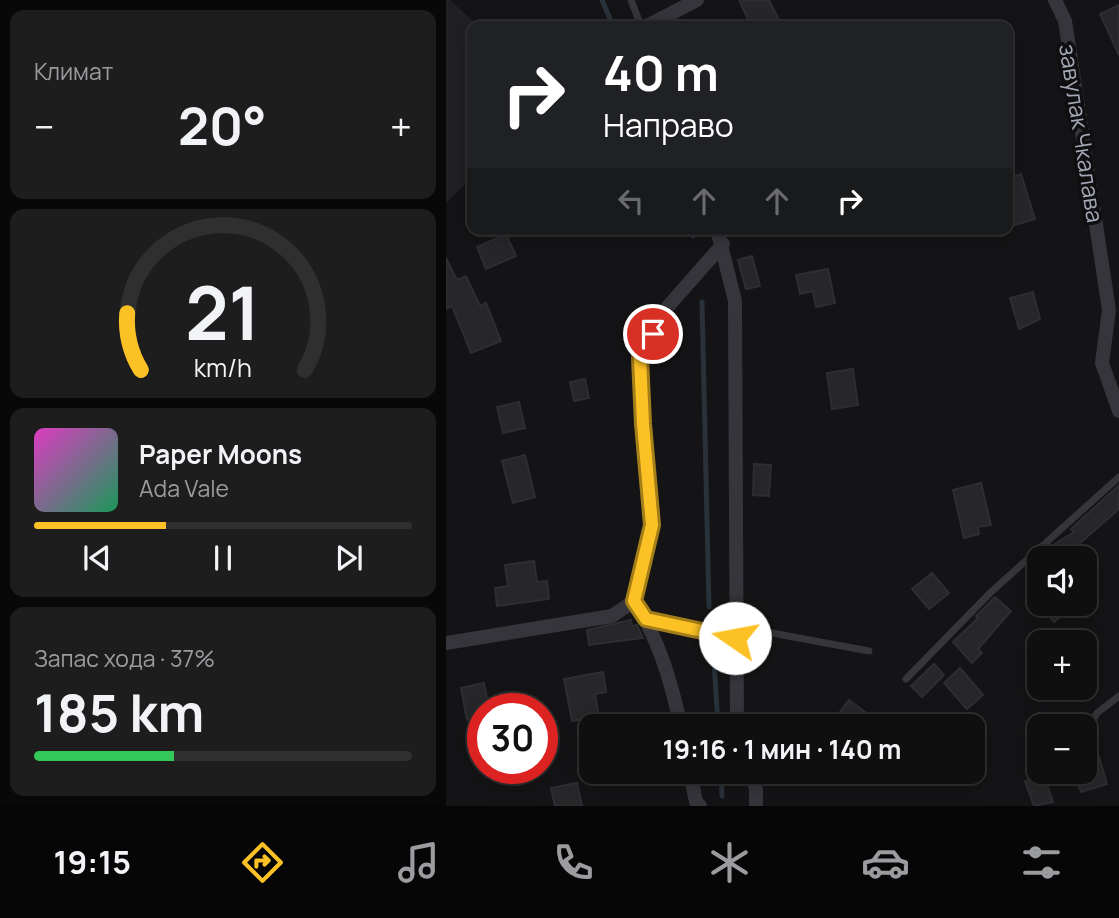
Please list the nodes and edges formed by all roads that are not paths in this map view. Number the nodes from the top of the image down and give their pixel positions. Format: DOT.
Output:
graph roads {
  1 [pos="631,0"];
  2 [pos="697,0"];
  3 [pos="1055,0"];
  4 [pos="639,21"];
  5 [pos="657,21"];
  6 [pos="719,235"];
  7 [pos="723,244"];
  8 [pos="1114,308"];
  9 [pos="1119,411"];
  10 [pos="1119,477"];
  11 [pos="634,601"];
  12 [pos="646,619"];
  13 [pos="735,638"];
  14 [pos="446,643"];
  15 [pos="868,651"];
  16 [pos="906,678"];
  17 [pos="1119,696"];
  18 [pos="678,714"];
  19 [pos="737,714"];
  20 [pos="1096,714"];
  21 [pos="693,784"];
  22 [pos="754,784"];
  23 [pos="698,805"];
  24 [pos="756,806"];
  1 -- 4 [label="lane"];
  2 -- 5 [label="street"];
  3 -- 8 [label="street, завулак Чкалава"];
  6 -- 7 [label="street"];
  7 -- 11 [label="street"];
  7 -- 13 [label="street"];
  8 -- 9 [label="street, завулак Чкалава"];
  10 -- 16 [label="lane"];
  11 -- 12 [label="street"];
  11 -- 14 [label="street"];
  12 -- 13 [label="street"];
  12 -- 18 [label="street"];
  13 -- 15 [label="lane"];
  13 -- 19 [label="street"];
  17 -- 20 [label="lane"];
  21 -- 23 [label="street"];
  22 -- 24 [label="street"];
}
